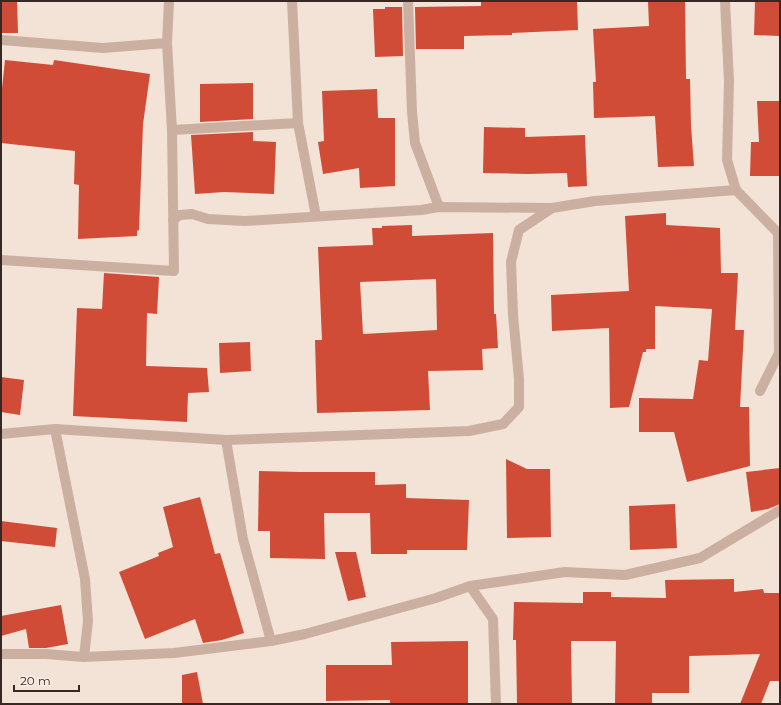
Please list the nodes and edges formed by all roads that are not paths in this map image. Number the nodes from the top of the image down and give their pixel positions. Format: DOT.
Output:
graph roads {
  1 [pos="169,1"];
  2 [pos="292,1"];
  3 [pos="408,1"];
  4 [pos="726,1"];
  5 [pos="1,40"];
  6 [pos="167,43"];
  7 [pos="298,123"];
  8 [pos="172,130"];
  9 [pos="736,190"];
  10 [pos="439,207"];
  11 [pos="552,208"];
  12 [pos="316,216"];
  13 [pos="173,220"];
  14 [pos="1,260"];
  15 [pos="760,391"];
  16 [pos="55,429"];
  17 [pos="1,434"];
  18 [pos="226,440"];
  19 [pos="780,510"];
  20 [pos="470,586"];
  21 [pos="271,641"];
  22 [pos="1,654"];
  23 [pos="84,657"];
  24 [pos="496,704"];
  1 -- 6 [label="street"];
  2 -- 7 [label="street"];
  3 -- 10 [label="street"];
  4 -- 9 [label="street"];
  5 -- 6 [label="street"];
  6 -- 8 [label="street"];
  7 -- 8 [label="street"];
  7 -- 12 [label="street"];
  8 -- 13 [label="street"];
  9 -- 11 [label="street"];
  9 -- 15 [label="street"];
  10 -- 11 [label="street"];
  10 -- 12 [label="street"];
  11 -- 18 [label="street"];
  12 -- 13 [label="street"];
  13 -- 14 [label="street"];
  16 -- 17 [label="street"];
  16 -- 18 [label="street"];
  16 -- 23 [label="street"];
  18 -- 21 [label="street"];
  19 -- 20 [label="street"];
  20 -- 21 [label="street"];
  20 -- 24 [label="street"];
  21 -- 23 [label="street"];
  22 -- 23 [label="street"];
}
